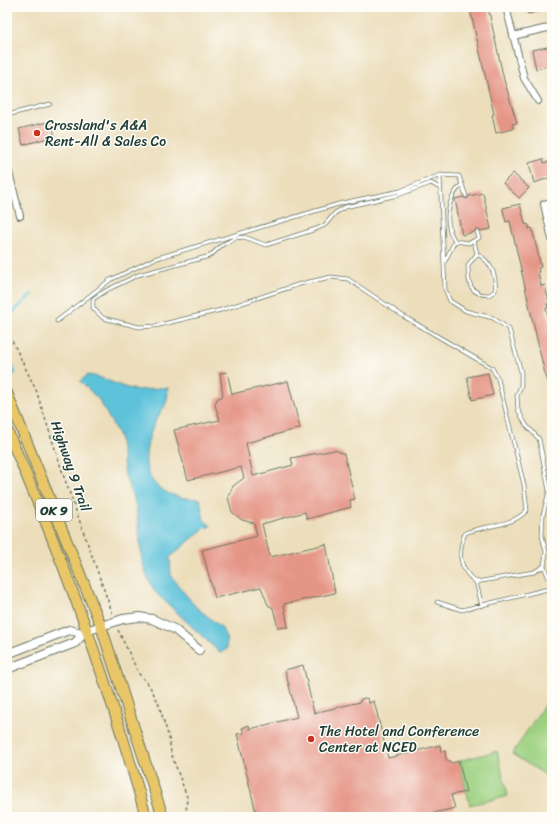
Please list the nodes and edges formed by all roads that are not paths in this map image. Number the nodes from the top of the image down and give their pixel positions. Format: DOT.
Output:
graph roads {
  1 [pos="506,7"];
  2 [pos="552,27"];
  3 [pos="513,36"];
  4 [pos="538,101"];
  5 [pos="50,104"];
  6 [pos="7,115"];
  7 [pos="7,165"];
  8 [pos="440,175"];
  9 [pos="462,184"];
  10 [pos="440,188"];
  11 [pos="10,193"];
  12 [pos="466,196"];
  13 [pos="552,202"];
  14 [pos="20,216"];
  15 [pos="477,232"];
  16 [pos="552,239"];
  17 [pos="474,240"];
  18 [pos="455,241"];
  19 [pos="477,254"];
  20 [pos="444,261"];
  21 [pos="57,320"];
  22 [pos="7,393"];
  23 [pos="7,430"];
  24 [pos="544,566"];
  25 [pos="476,582"];
  26 [pos="552,587"];
  27 [pos="437,602"];
  28 [pos="482,606"];
  29 [pos="101,626"];
  30 [pos="84,632"];
  31 [pos="199,650"];
  32 [pos="7,654"];
  33 [pos="7,669"];
  34 [pos="146,817"];
  35 [pos="163,817"];
  1 -- 3 [label="street"];
  2 -- 3 [label="street"];
  3 -- 4 [label="street"];
  5 -- 6 [label="lane"];
  7 -- 11 [label="street"];
  8 -- 9 [label="lane"];
  8 -- 10 [label="lane"];
  8 -- 21 [label="lane"];
  9 -- 12 [label="lane"];
  9 -- 18 [label="lane"];
  10 -- 20 [label="lane"];
  10 -- 25 [label="lane"];
  11 -- 14 [label="street"];
  13 -- 16 [label="street"];
  15 -- 17 [label="lane"];
  17 -- 18 [label="lane"];
  17 -- 19 [label="lane"];
  18 -- 20 [label="lane"];
  19 -- 19 [label="lane"];
  20 -- 24 [label="lane"];
  22 -- 29 [label="highway, OK 9"];
  23 -- 30 [label="highway, OK 9"];
  24 -- 25 [label="lane"];
  24 -- 26 [label="lane"];
  25 -- 28 [label="lane"];
  26 -- 28 [label="lane"];
  27 -- 28 [label="lane"];
  29 -- 30 [label="street"];
  29 -- 31 [label="street"];
  29 -- 35 [label="highway, OK 9"];
  30 -- 32 [label="street"];
  30 -- 33 [label="street"];
  30 -- 34 [label="highway, OK 9"];
}
